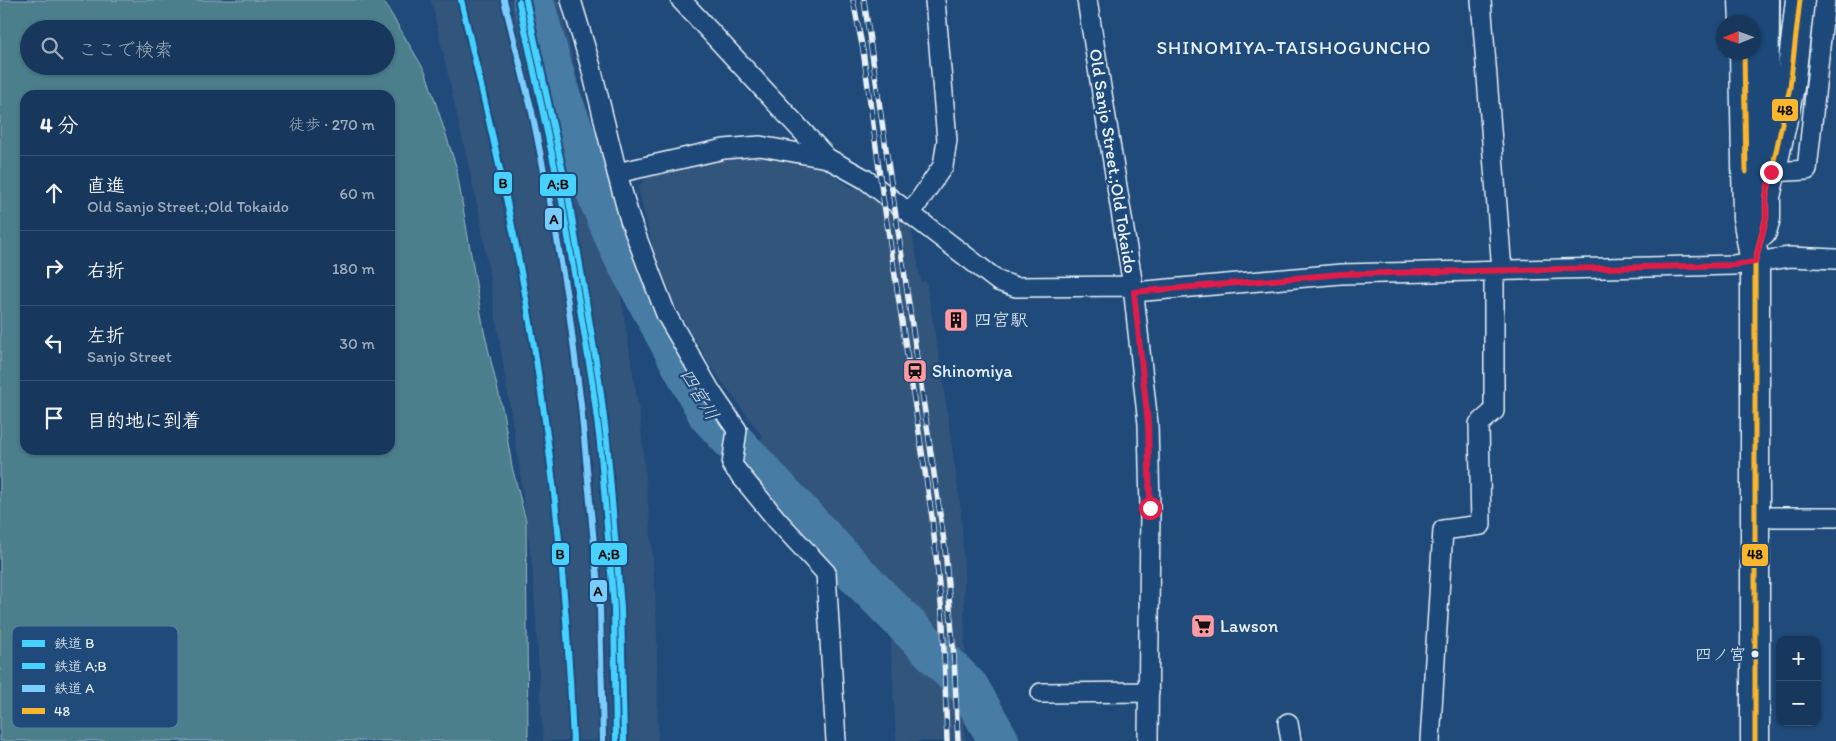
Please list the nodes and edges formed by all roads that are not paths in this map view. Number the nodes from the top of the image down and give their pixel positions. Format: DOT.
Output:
graph roads {
  1 [pos="571,0"];
  2 [pos="681,0"];
  3 [pos="935,0"];
  4 [pos="1087,0"];
  5 [pos="1481,0"];
  6 [pos="1743,0"];
  7 [pos="1767,0"];
  8 [pos="1800,0"];
  9 [pos="1825,0"];
  10 [pos="1744,15"];
  11 [pos="1744,60"];
  12 [pos="827,158"];
  13 [pos="617,173"];
  14 [pos="1768,184"];
  15 [pos="910,214"];
  16 [pos="1836,260"];
  17 [pos="1755,262"];
  18 [pos="1498,271"];
  19 [pos="1134,289"];
  20 [pos="1755,517"];
  21 [pos="1836,517"];
  22 [pos="1149,692"];
  23 [pos="1041,693"];
  24 [pos="836,741"];
  25 [pos="1148,741"];
  26 [pos="1430,741"];
  27 [pos="1755,741"];
  1 -- 13 [label="street"];
  2 -- 12 [label="street"];
  3 -- 15 [label="street"];
  4 -- 19 [label="street, Old Sanjo Street.;Old Tokaido"];
  5 -- 18 [label="street"];
  6 -- 10 [label="main road"];
  7 -- 14 [label="street"];
  8 -- 14 [label="main road"];
  9 -- 14 [label="street"];
  11 -- 17 [label="main road"];
  12 -- 13 [label="street"];
  12 -- 15 [label="street"];
  13 -- 24 [label="street"];
  14 -- 17 [label="main road"];
  15 -- 19 [label="street"];
  16 -- 17 [label="street"];
  17 -- 18 [label="street"];
  17 -- 20 [label="main road"];
  18 -- 19 [label="street"];
  18 -- 26 [label="street"];
  19 -- 22 [label="street, Old Sanjo Street.;Old Tokaido"];
  20 -- 21 [label="street"];
  20 -- 27 [label="main road"];
  22 -- 23 [label="street"];
  22 -- 25 [label="street, Old Sanjo Street.;Old Tokaido"];
}
